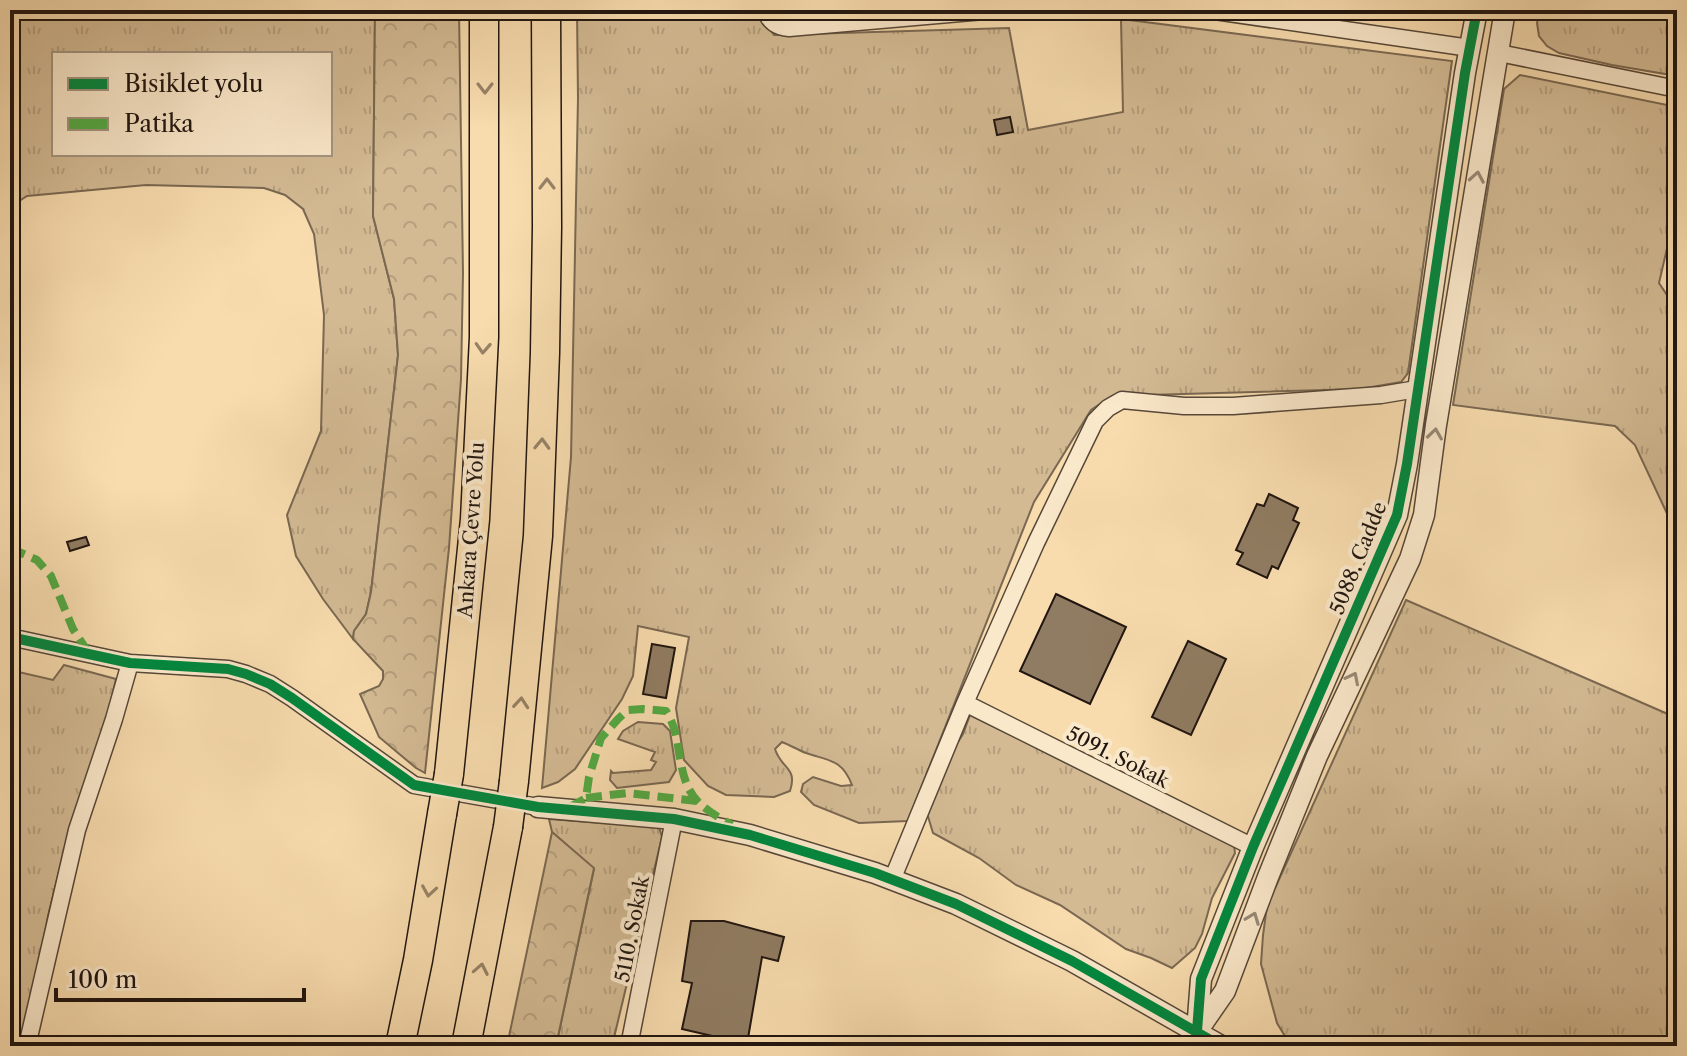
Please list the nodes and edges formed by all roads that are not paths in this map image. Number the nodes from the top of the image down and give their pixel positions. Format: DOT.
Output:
graph roads {
  1 [pos="484,10"];
  2 [pos="546,10"];
  3 [pos="995,10"];
  4 [pos="1208,10"];
  5 [pos="1477,10"];
  6 [pos="1505,10"];
  7 [pos="770,17"];
  8 [pos="1470,48"];
  9 [pos="1499,53"];
  10 [pos="1677,89"];
  11 [pos="1417,389"];
  12 [pos="10,637"];
  13 [pos="130,663"];
  14 [pos="965,703"];
  15 [pos="538,807"];
  16 [pos="674,819"];
  17 [pos="1253,847"];
  18 [pos="892,880"];
  19 [pos="1195,1038"];
  20 [pos="27,1046"];
  21 [pos="400,1046"];
  22 [pos="466,1046"];
  23 [pos="629,1046"];
  24 [pos="1221,1046"];
  1 -- 21 [label="highway, Ankara Çevre Yolu, one-way, bridge"];
  22 -- 2 [label="highway, one-way, bridge"];
  3 -- 7 [label="street"];
  4 -- 8 [label="street"];
  5 -- 8 [label="street, 5088. Cadde"];
  6 -- 9 [label="street"];
  8 -- 11 [label="street, 5088. Cadde"];
  9 -- 10 [label="street"];
  19 -- 9 [label="street, one-way"];
  11 -- 14 [label="street"];
  11 -- 17 [label="street, 5088. Cadde"];
  12 -- 13 [label="street"];
  13 -- 15 [label="street"];
  13 -- 20 [label="street"];
  14 -- 17 [label="street, 5091. Sokak"];
  14 -- 18 [label="street"];
  15 -- 16 [label="street"];
  16 -- 18 [label="street"];
  16 -- 23 [label="street, 5110. Sokak"];
  17 -- 19 [label="street, 5088. Cadde"];
  18 -- 19 [label="street"];
  19 -- 24 [label="street"];
}
